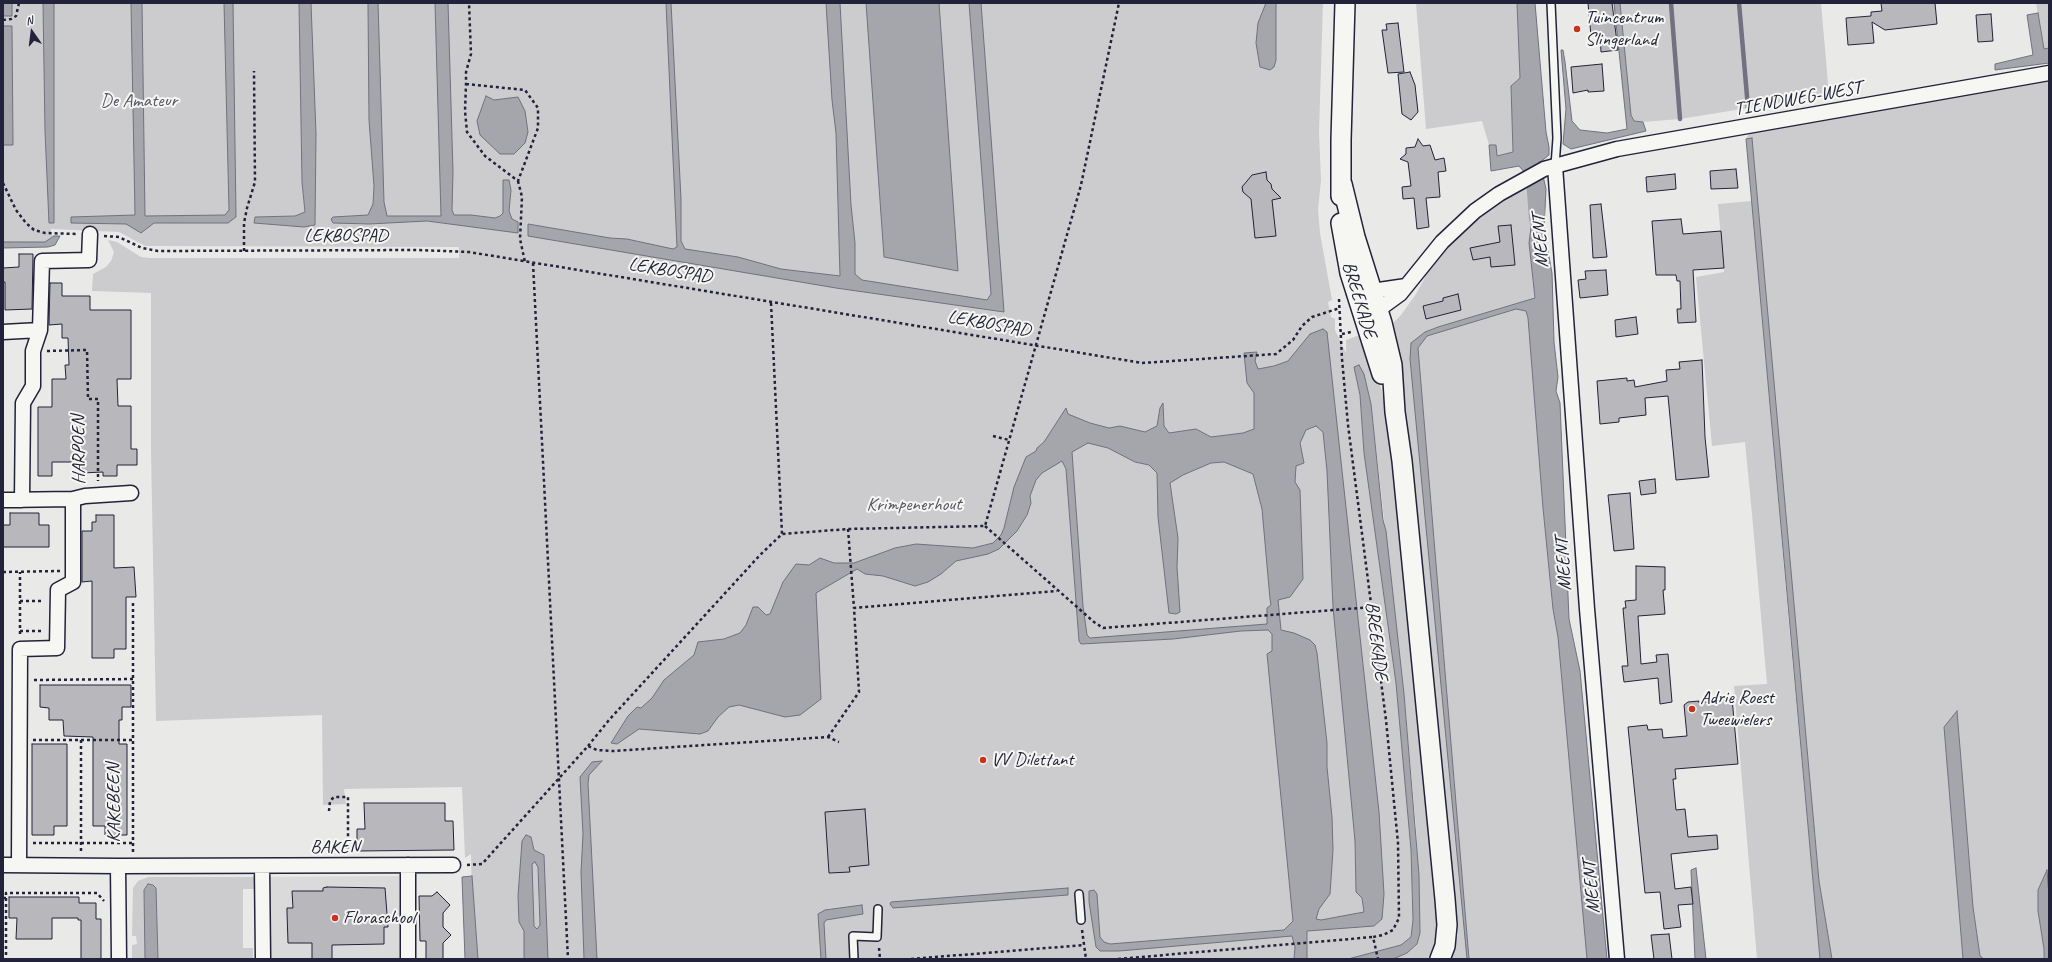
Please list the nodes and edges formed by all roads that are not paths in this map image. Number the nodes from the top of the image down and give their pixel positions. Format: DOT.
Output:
graph roads {
  1 [pos="1345,3"];
  2 [pos="1551,3"];
  3 [pos="2049,74"];
  4 [pos="1549,168"];
  5 [pos="90,234"];
  6 [pos="1406,286"];
  7 [pos="1368,302"];
  8 [pos="40,330"];
  9 [pos="3,332"];
  10 [pos="131,493"];
  11 [pos="73,499"];
  12 [pos="3,500"];
  13 [pos="22,500"];
  14 [pos="3,865"];
  15 [pos="19,865"];
  16 [pos="408,865"];
  17 [pos="453,865"];
  18 [pos="118,866"];
  19 [pos="262,866"];
  20 [pos="1079,894"];
  21 [pos="878,909"];
  22 [pos="1081,920"];
  23 [pos="119,959"];
  24 [pos="263,959"];
  25 [pos="408,959"];
  26 [pos="854,959"];
  27 [pos="1440,959"];
  28 [pos="1617,959"];
  1 -- 7 [label="main road, BREEKADE"];
  2 -- 4 [label="lane"];
  3 -- 4 [label="street, TIENDWEG-WEST"];
  4 -- 6 [label="street, TIENDWEG-WEST"];
  4 -- 28 [label="street, MEENT"];
  5 -- 8 [label="street"];
  6 -- 7 [label="street"];
  6 -- 7 [label="street, TIENDWEG-WEST"];
  7 -- 27 [label="main road, BREEKADE"];
  8 -- 9 [label="street"];
  8 -- 13 [label="street"];
  10 -- 11 [label="street"];
  11 -- 13 [label="street"];
  11 -- 15 [label="street"];
  12 -- 13 [label="street"];
  14 -- 15 [label="street, BAKEN"];
  15 -- 18 [label="street, BAKEN"];
  16 -- 17 [label="street, BAKEN"];
  16 -- 19 [label="street, BAKEN"];
  16 -- 25 [label="street"];
  18 -- 19 [label="street, BAKEN"];
  18 -- 23 [label="street"];
  19 -- 24 [label="street"];
  20 -- 22 [label="lane"];
  21 -- 26 [label="lane"];
}
